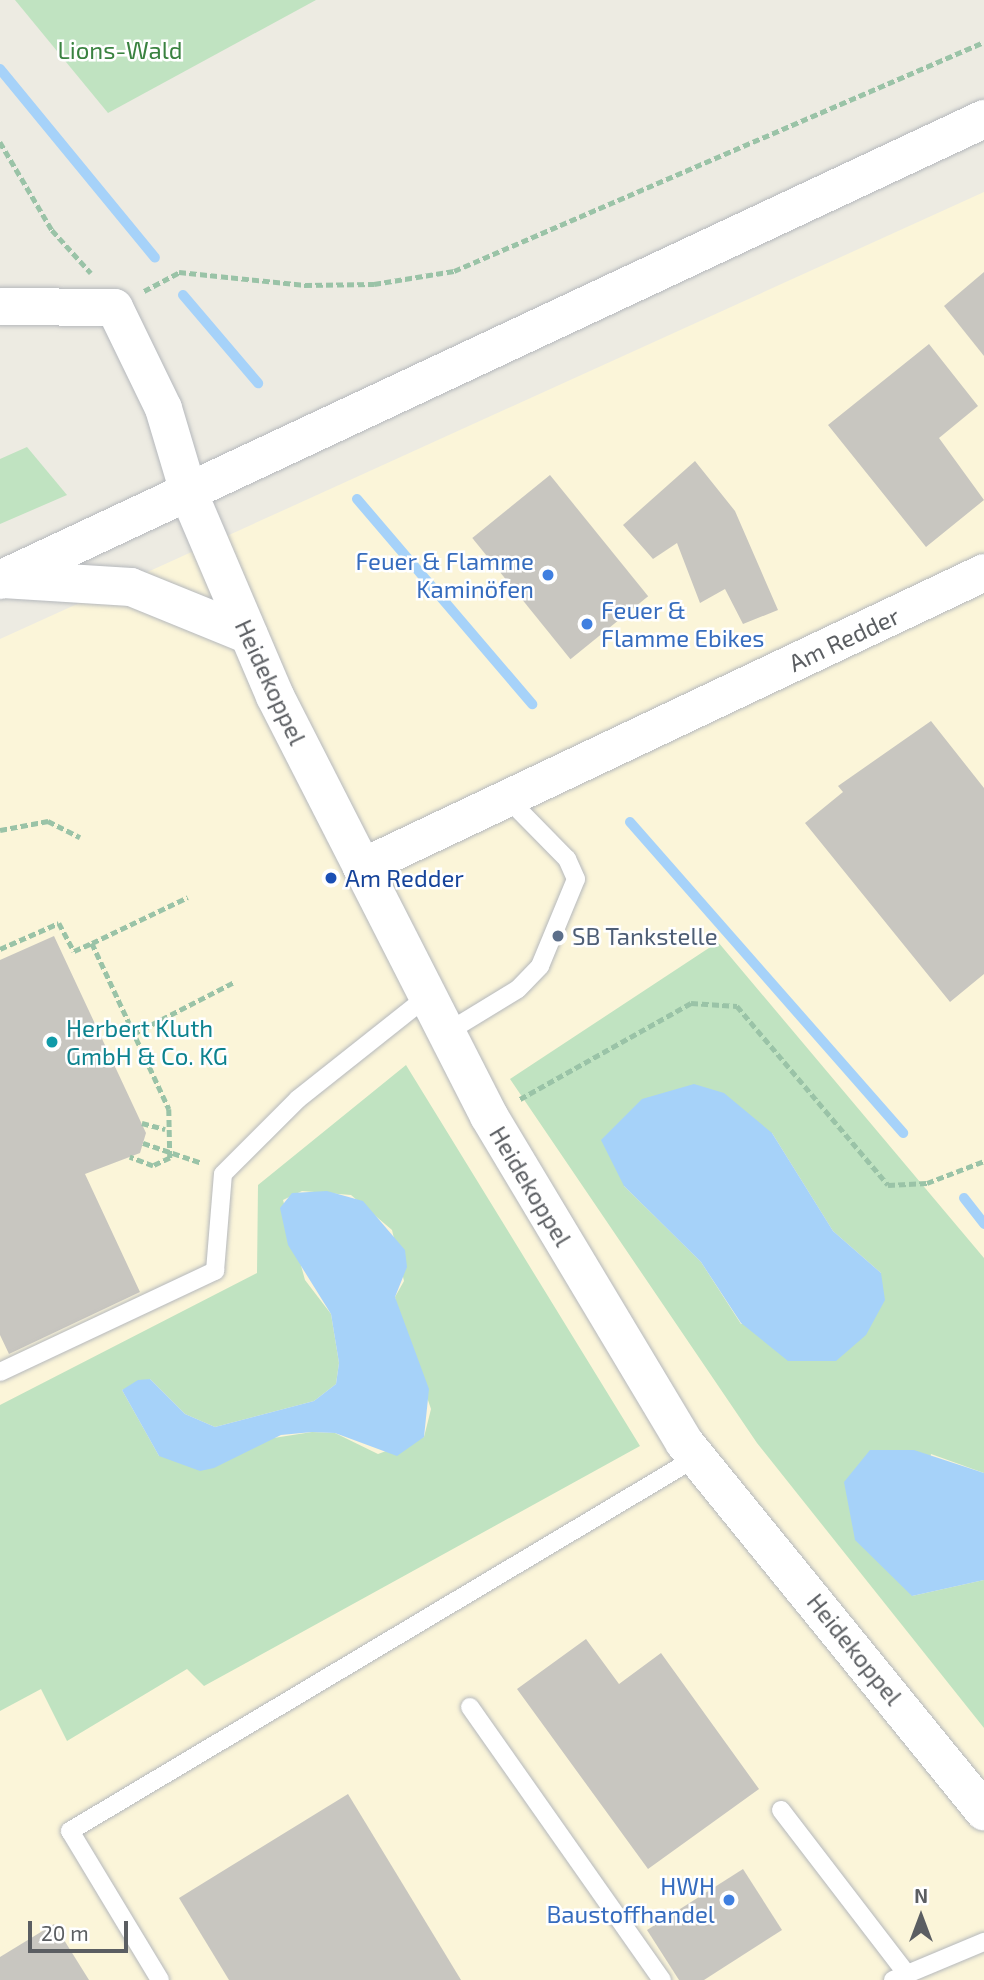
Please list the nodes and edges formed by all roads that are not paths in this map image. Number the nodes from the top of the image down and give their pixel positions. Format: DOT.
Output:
graph roads {
  1 [pos="984,119"];
  2 [pos="0,306"];
  3 [pos="188,492"];
  4 [pos="984,572"];
  5 [pos="2,580"];
  6 [pos="249,635"];
  7 [pos="507,798"];
  8 [pos="362,867"];
  9 [pos="428,996"];
  10 [pos="446,1033"];
  11 [pos="0,1372"];
  12 [pos="697,1457"];
  13 [pos="470,1707"];
  14 [pos="781,1810"];
  15 [pos="984,1811"];
  16 [pos="984,1942"];
  17 [pos="900,1977"];
  18 [pos="160,1980"];
  19 [pos="662,1980"];
  1 -- 3 [label="street"];
  2 -- 3 [label="street"];
  3 -- 5 [label="street"];
  3 -- 6 [label="street, Heidekoppel"];
  4 -- 7 [label="street, Am Redder"];
  5 -- 6 [label="street"];
  6 -- 8 [label="street, Heidekoppel"];
  7 -- 8 [label="street, Am Redder"];
  7 -- 10 [label="lane"];
  8 -- 9 [label="street, Heidekoppel"];
  9 -- 10 [label="street, Heidekoppel"];
  9 -- 11 [label="lane"];
  10 -- 12 [label="street, Heidekoppel"];
  12 -- 15 [label="street, Heidekoppel"];
  12 -- 18 [label="lane"];
  13 -- 19 [label="lane"];
  14 -- 17 [label="lane"];
  16 -- 17 [label="lane"];
}
